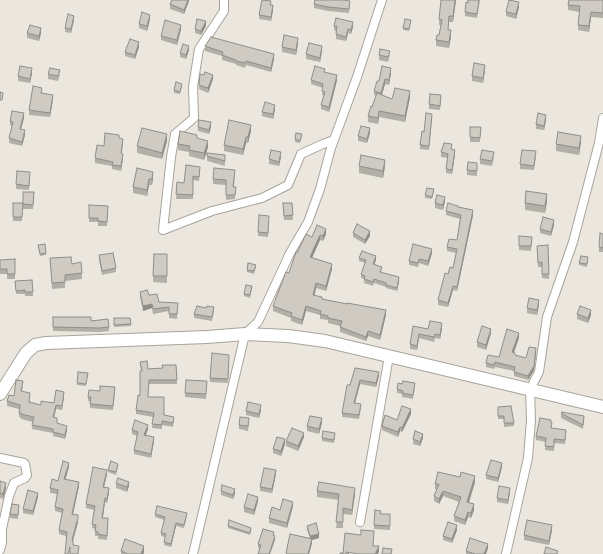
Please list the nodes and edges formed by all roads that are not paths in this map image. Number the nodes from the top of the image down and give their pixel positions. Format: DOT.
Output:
graph roads {
  1 [pos="224,0"];
  2 [pos="382,0"];
  3 [pos="603,118"];
  4 [pos="334,140"];
  5 [pos="245,334"];
  6 [pos="390,356"];
  7 [pos="530,389"];
  8 [pos="0,394"];
  9 [pos="603,407"];
  10 [pos="0,458"];
  11 [pos="360,522"];
  12 [pos="0,550"];
  13 [pos="194,554"];
  14 [pos="506,554"];
  1 -- 4 [label="street"];
  2 -- 4 [label="street"];
  3 -- 7 [label="street"];
  4 -- 5 [label="street"];
  5 -- 6 [label="street"];
  5 -- 8 [label="street"];
  5 -- 13 [label="street"];
  6 -- 7 [label="street"];
  6 -- 11 [label="street"];
  7 -- 9 [label="street"];
  7 -- 14 [label="street"];
  10 -- 12 [label="street"];
}
